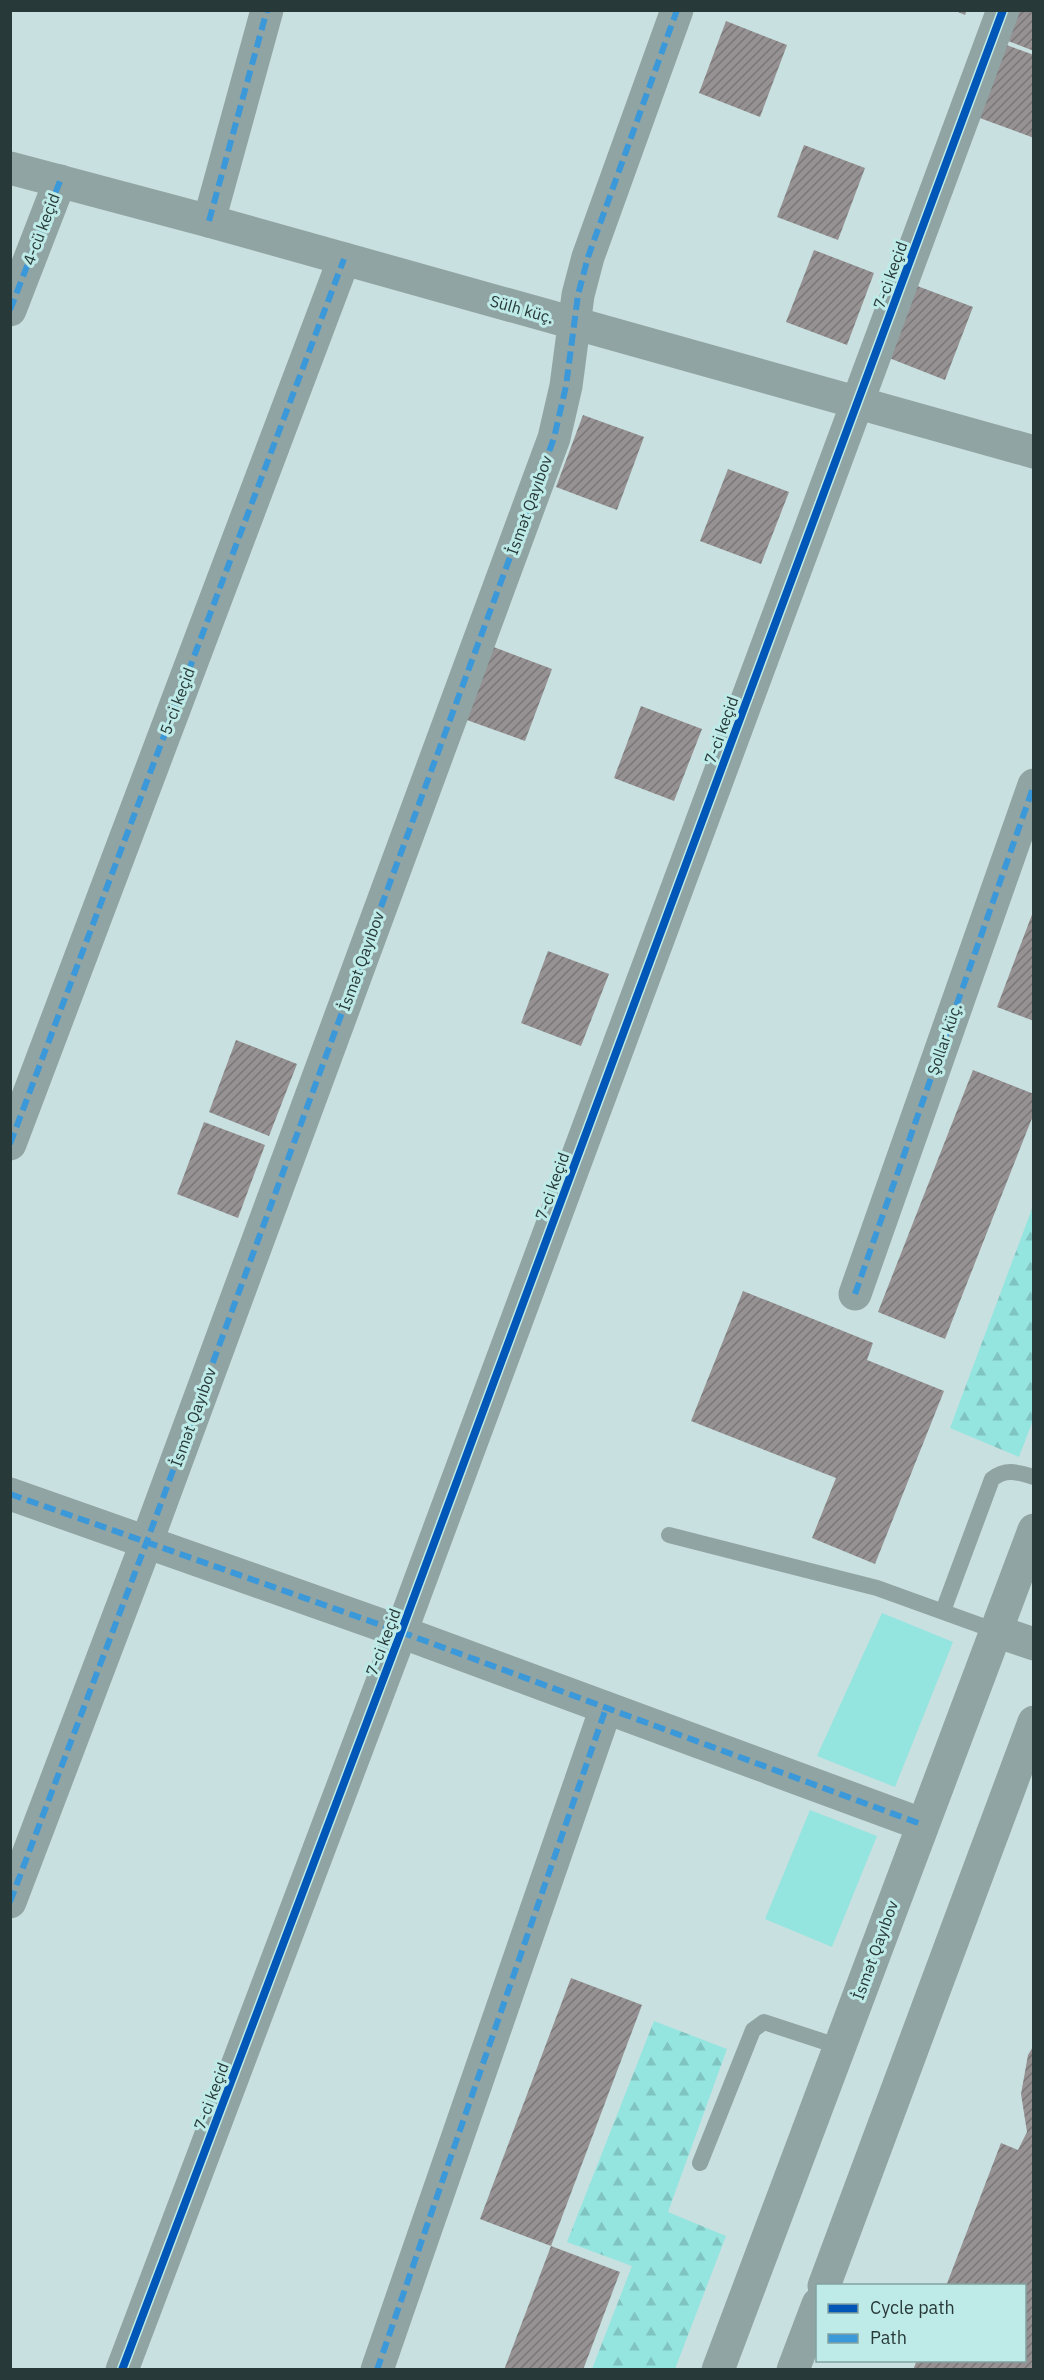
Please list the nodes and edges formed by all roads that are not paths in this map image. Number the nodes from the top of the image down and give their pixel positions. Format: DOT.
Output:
graph roads {
  1 [pos="267,10"];
  2 [pos="677,10"];
  3 [pos="1003,10"];
  4 [pos="10,168"];
  5 [pos="60,181"];
  6 [pos="209,221"];
  7 [pos="344,259"];
  8 [pos="10,310"];
  9 [pos="574,323"];
  10 [pos="857,402"];
  11 [pos="1034,452"];
  12 [pos="1034,785"];
  13 [pos="10,1144"];
  14 [pos="855,1294"];
  15 [pos="1034,1477"];
  16 [pos="10,1494"];
  17 [pos="1034,1530"];
  18 [pos="669,1535"];
  19 [pos="147,1541"];
  20 [pos="943,1611"];
  21 [pos="996,1631"];
  22 [pos="401,1632"];
  23 [pos="1034,1644"];
  24 [pos="606,1708"];
  25 [pos="1034,1722"];
  26 [pos="921,1824"];
  27 [pos="10,1902"];
  28 [pos="840,2046"];
  29 [pos="700,2163"];
  30 [pos="825,2284"];
  31 [pos="816,2309"];
  32 [pos="122,2370"];
  33 [pos="377,2370"];
  34 [pos="718,2370"];
  35 [pos="793,2370"];
  1 -- 6 [label="street"];
  2 -- 9 [label="street, İsmət Qayıbov"];
  3 -- 10 [label="street, 7-ci keçid"];
  4 -- 5 [label="street, Sülh küç."];
  5 -- 6 [label="street, Sülh küç."];
  5 -- 8 [label="street, 4-cü keçid"];
  6 -- 7 [label="street, Sülh küç."];
  7 -- 9 [label="street, Sülh küç."];
  7 -- 13 [label="street, 5-ci keçid"];
  9 -- 10 [label="street, Sülh küç."];
  9 -- 19 [label="street, İsmət Qayıbov"];
  10 -- 11 [label="street, Sülh küç."];
  10 -- 22 [label="street, 7-ci keçid"];
  12 -- 14 [label="street, Şollar küç."];
  15 -- 20 [label="lane"];
  16 -- 19 [label="street"];
  17 -- 21 [label="street, İsmət Qayıbov"];
  18 -- 20 [label="lane"];
  19 -- 22 [label="street"];
  19 -- 27 [label="street, İsmət Qayıbov"];
  20 -- 21 [label="lane"];
  21 -- 23 [label="street"];
  21 -- 26 [label="street, İsmət Qayıbov"];
  22 -- 24 [label="street"];
  22 -- 32 [label="street, 7-ci keçid"];
  24 -- 26 [label="street"];
  24 -- 33 [label="street"];
  25 -- 30 [label="street"];
  26 -- 28 [label="street, İsmət Qayıbov"];
  28 -- 29 [label="lane"];
  28 -- 34 [label="street, İsmət Qayıbov"];
  31 -- 35 [label="street"];
}
